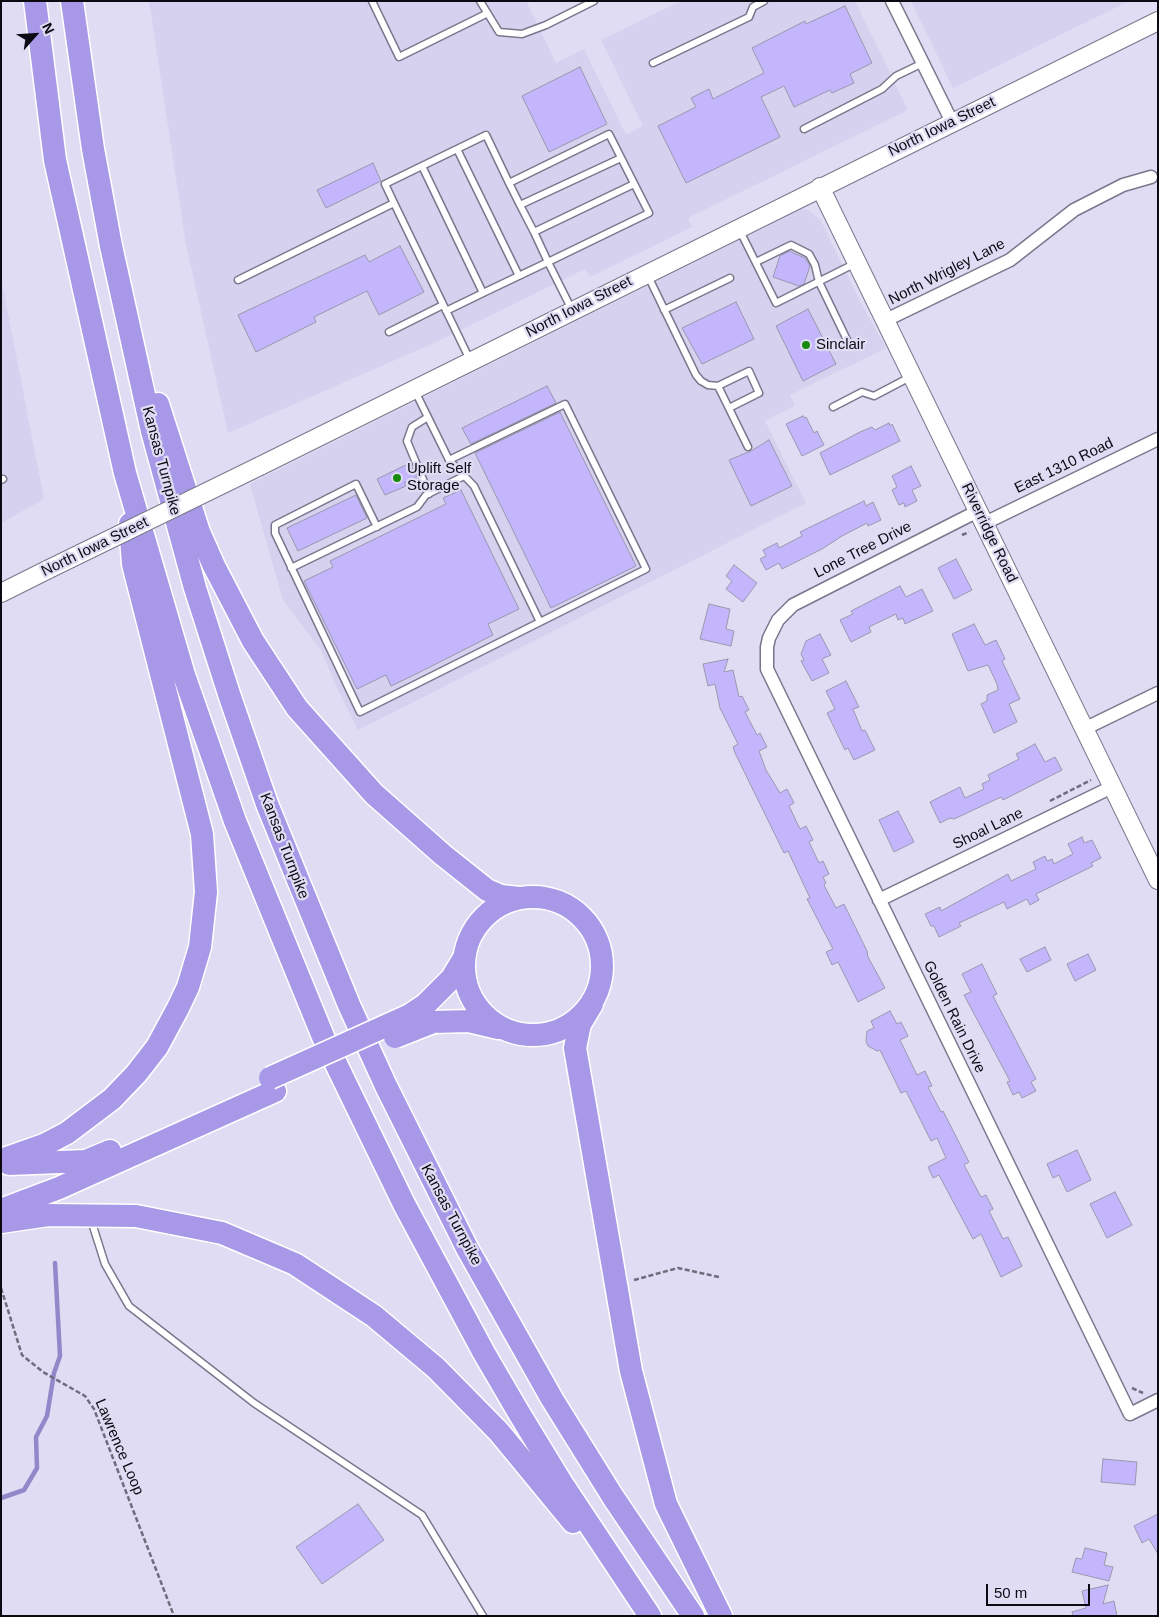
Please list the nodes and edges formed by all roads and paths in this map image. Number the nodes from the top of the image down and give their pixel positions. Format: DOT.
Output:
graph roads {
  1 [pos="35,1"];
  2 [pos="72,1"];
  3 [pos="372,1"];
  4 [pos="480,1"];
  5 [pos="594,1"];
  6 [pos="764,1"];
  7 [pos="895,3"];
  8 [pos="486,14"];
  9 [pos="1158,21"];
  10 [pos="653,63"];
  11 [pos="923,63"];
  12 [pos="952,122"];
  13 [pos="804,129"];
  14 [pos="457,149"];
  15 [pos="621,158"];
  16 [pos="422,166"];
  17 [pos="1151,178"];
  18 [pos="509,182"];
  19 [pos="634,184"];
  20 [pos="820,187"];
  21 [pos="394,202"];
  22 [pos="520,205"];
  23 [pos="738,227"];
  24 [pos="534,232"];
  25 [pos="548,262"];
  26 [pos="756,262"];
  27 [pos="858,263"];
  28 [pos="646,273"];
  29 [pos="519,276"];
  30 [pos="730,278"];
  31 [pos="238,280"];
  32 [pos="818,282"];
  33 [pos="483,293"];
  34 [pos="444,308"];
  35 [pos="572,310"];
  36 [pos="664,310"];
  37 [pos="886,320"];
  38 [pos="128,326"];
  39 [pos="389,332"];
  40 [pos="849,344"];
  41 [pos="470,362"];
  42 [pos="913,376"];
  43 [pos="718,386"];
  44 [pos="415,389"];
  45 [pos="833,407"];
  46 [pos="729,408"];
  47 [pos="428,417"];
  48 [pos="1158,438"];
  49 [pos="748,447"];
  50 [pos="449,460"];
  51 [pos="125,473"];
  52 [pos="464,476"];
  53 [pos="429,494"];
  54 [pos="982,517"];
  55 [pos="377,526"];
  56 [pos="969,532"];
  57 [pos="960,536"];
  58 [pos="292,568"];
  59 [pos="1,593"];
  60 [pos="540,622"];
  61 [pos="772,631"];
  62 [pos="1158,693"];
  63 [pos="1084,729"];
  64 [pos="1112,787"];
  65 [pos="1158,880"];
  66 [pos="519,898"];
  67 [pos="879,900"];
  68 [pos="464,958"];
  69 [pos="592,1004"];
  70 [pos="429,1013"];
  71 [pos="504,1030"];
  72 [pos="273,1085"];
  73 [pos="1,1162"];
  74 [pos="1,1210"];
  75 [pos="89,1214"];
  76 [pos="1,1222"];
  77 [pos="719,1277"];
  78 [pos="616,1285"];
  79 [pos="1,1288"];
  80 [pos="1132,1388"];
  81 [pos="1150,1389"];
  82 [pos="1158,1400"];
  83 [pos="646,1610"];
  84 [pos="174,1616"];
  85 [pos="482,1616"];
  86 [pos="693,1616"];
  87 [pos="721,1616"];
  1 -- 51 [label="highway"];
  2 -- 38 [label="highway, Kansas Turnpike"];
  3 -- 8 [label="lane"];
  4 -- 8 [label="lane"];
  5 -- 8 [label="lane"];
  6 -- 10 [label="lane"];
  7 -- 11 [label="street"];
  9 -- 12 [label="main road, North Iowa Street"];
  11 -- 12 [label="street"];
  11 -- 13 [label="lane"];
  12 -- 20 [label="main road, North Iowa Street"];
  14 -- 16 [label="lane"];
  14 -- 18 [label="lane"];
  14 -- 29 [label="lane"];
  15 -- 18 [label="lane"];
  15 -- 19 [label="lane"];
  15 -- 22 [label="lane"];
  16 -- 21 [label="lane"];
  16 -- 33 [label="lane"];
  17 -- 37 [label="street, North Wrigley Lane"];
  18 -- 22 [label="lane"];
  19 -- 24 [label="lane"];
  19 -- 25 [label="lane"];
  20 -- 23 [label="main road, North Iowa Street"];
  20 -- 27 [label="main road, Riverridge Road"];
  21 -- 31 [label="lane"];
  21 -- 34 [label="lane"];
  22 -- 24 [label="lane"];
  23 -- 26 [label="lane"];
  23 -- 28 [label="main road, North Iowa Street"];
  24 -- 25 [label="lane"];
  25 -- 29 [label="lane"];
  25 -- 35 [label="lane"];
  26 -- 32 [label="lane"];
  26 -- 32 [label="lane"];
  27 -- 32 [label="lane"];
  27 -- 37 [label="main road, Riverridge Road"];
  28 -- 35 [label="main road, North Iowa Street"];
  28 -- 36 [label="lane"];
  29 -- 33 [label="lane"];
  30 -- 36 [label="lane"];
  32 -- 40 [label="lane"];
  33 -- 34 [label="lane"];
  34 -- 39 [label="lane"];
  34 -- 41 [label="lane"];
  35 -- 41 [label="main road, North Iowa Street"];
  36 -- 43 [label="lane"];
  37 -- 42 [label="main road, Riverridge Road"];
  38 -- 66 [label="highway"];
  38 -- 86 [label="highway, Kansas Turnpike"];
  41 -- 44 [label="main road, North Iowa Street"];
  42 -- 45 [label="lane"];
  42 -- 54 [label="main road, Riverridge Road"];
  43 -- 46 [label="lane"];
  43 -- 46 [label="lane"];
  44 -- 47 [label="lane"];
  44 -- 59 [label="main road, North Iowa Street, bridge"];
  46 -- 49 [label="lane"];
  47 -- 50 [label="lane"];
  47 -- 53 [label="lane"];
  48 -- 54 [label="street, East 1310 Road"];
  50 -- 52 [label="lane"];
  50 -- 60 [label="lane"];
  51 -- 73 [label="highway"];
  51 -- 83 [label="highway"];
  52 -- 53 [label="lane"];
  52 -- 60 [label="lane"];
  53 -- 55 [label="lane"];
  54 -- 61 [label="street, Lone Tree Drive"];
  54 -- 63 [label="main road, Riverridge Road"];
  55 -- 58 [label="lane"];
  55 -- 58 [label="lane"];
  56 -- 57 [label="path"];
  58 -- 60 [label="lane"];
  61 -- 67 [label="street, Golden Rain Drive"];
  62 -- 63 [label="street"];
  63 -- 64 [label="main road, Riverridge Road"];
  64 -- 65 [label="main road, Riverridge Road"];
  64 -- 67 [label="street, Shoal Lane"];
  66 -- 68 [label="highway"];
  66 -- 69 [label="highway"];
  67 -- 82 [label="street, Golden Rain Drive"];
  68 -- 70 [label="highway"];
  68 -- 71 [label="highway"];
  69 -- 71 [label="highway"];
  69 -- 78 [label="highway"];
  70 -- 71 [label="highway"];
  70 -- 72 [label="highway, bridge"];
  72 -- 73 [label="highway"];
  72 -- 74 [label="highway"];
  75 -- 76 [label="highway"];
  75 -- 83 [label="highway"];
  75 -- 85 [label="lane"];
  77 -- 78 [label="path"];
  78 -- 87 [label="highway"];
  79 -- 84 [label="path, Lawrence Loop"];
  80 -- 81 [label="path"];
}
